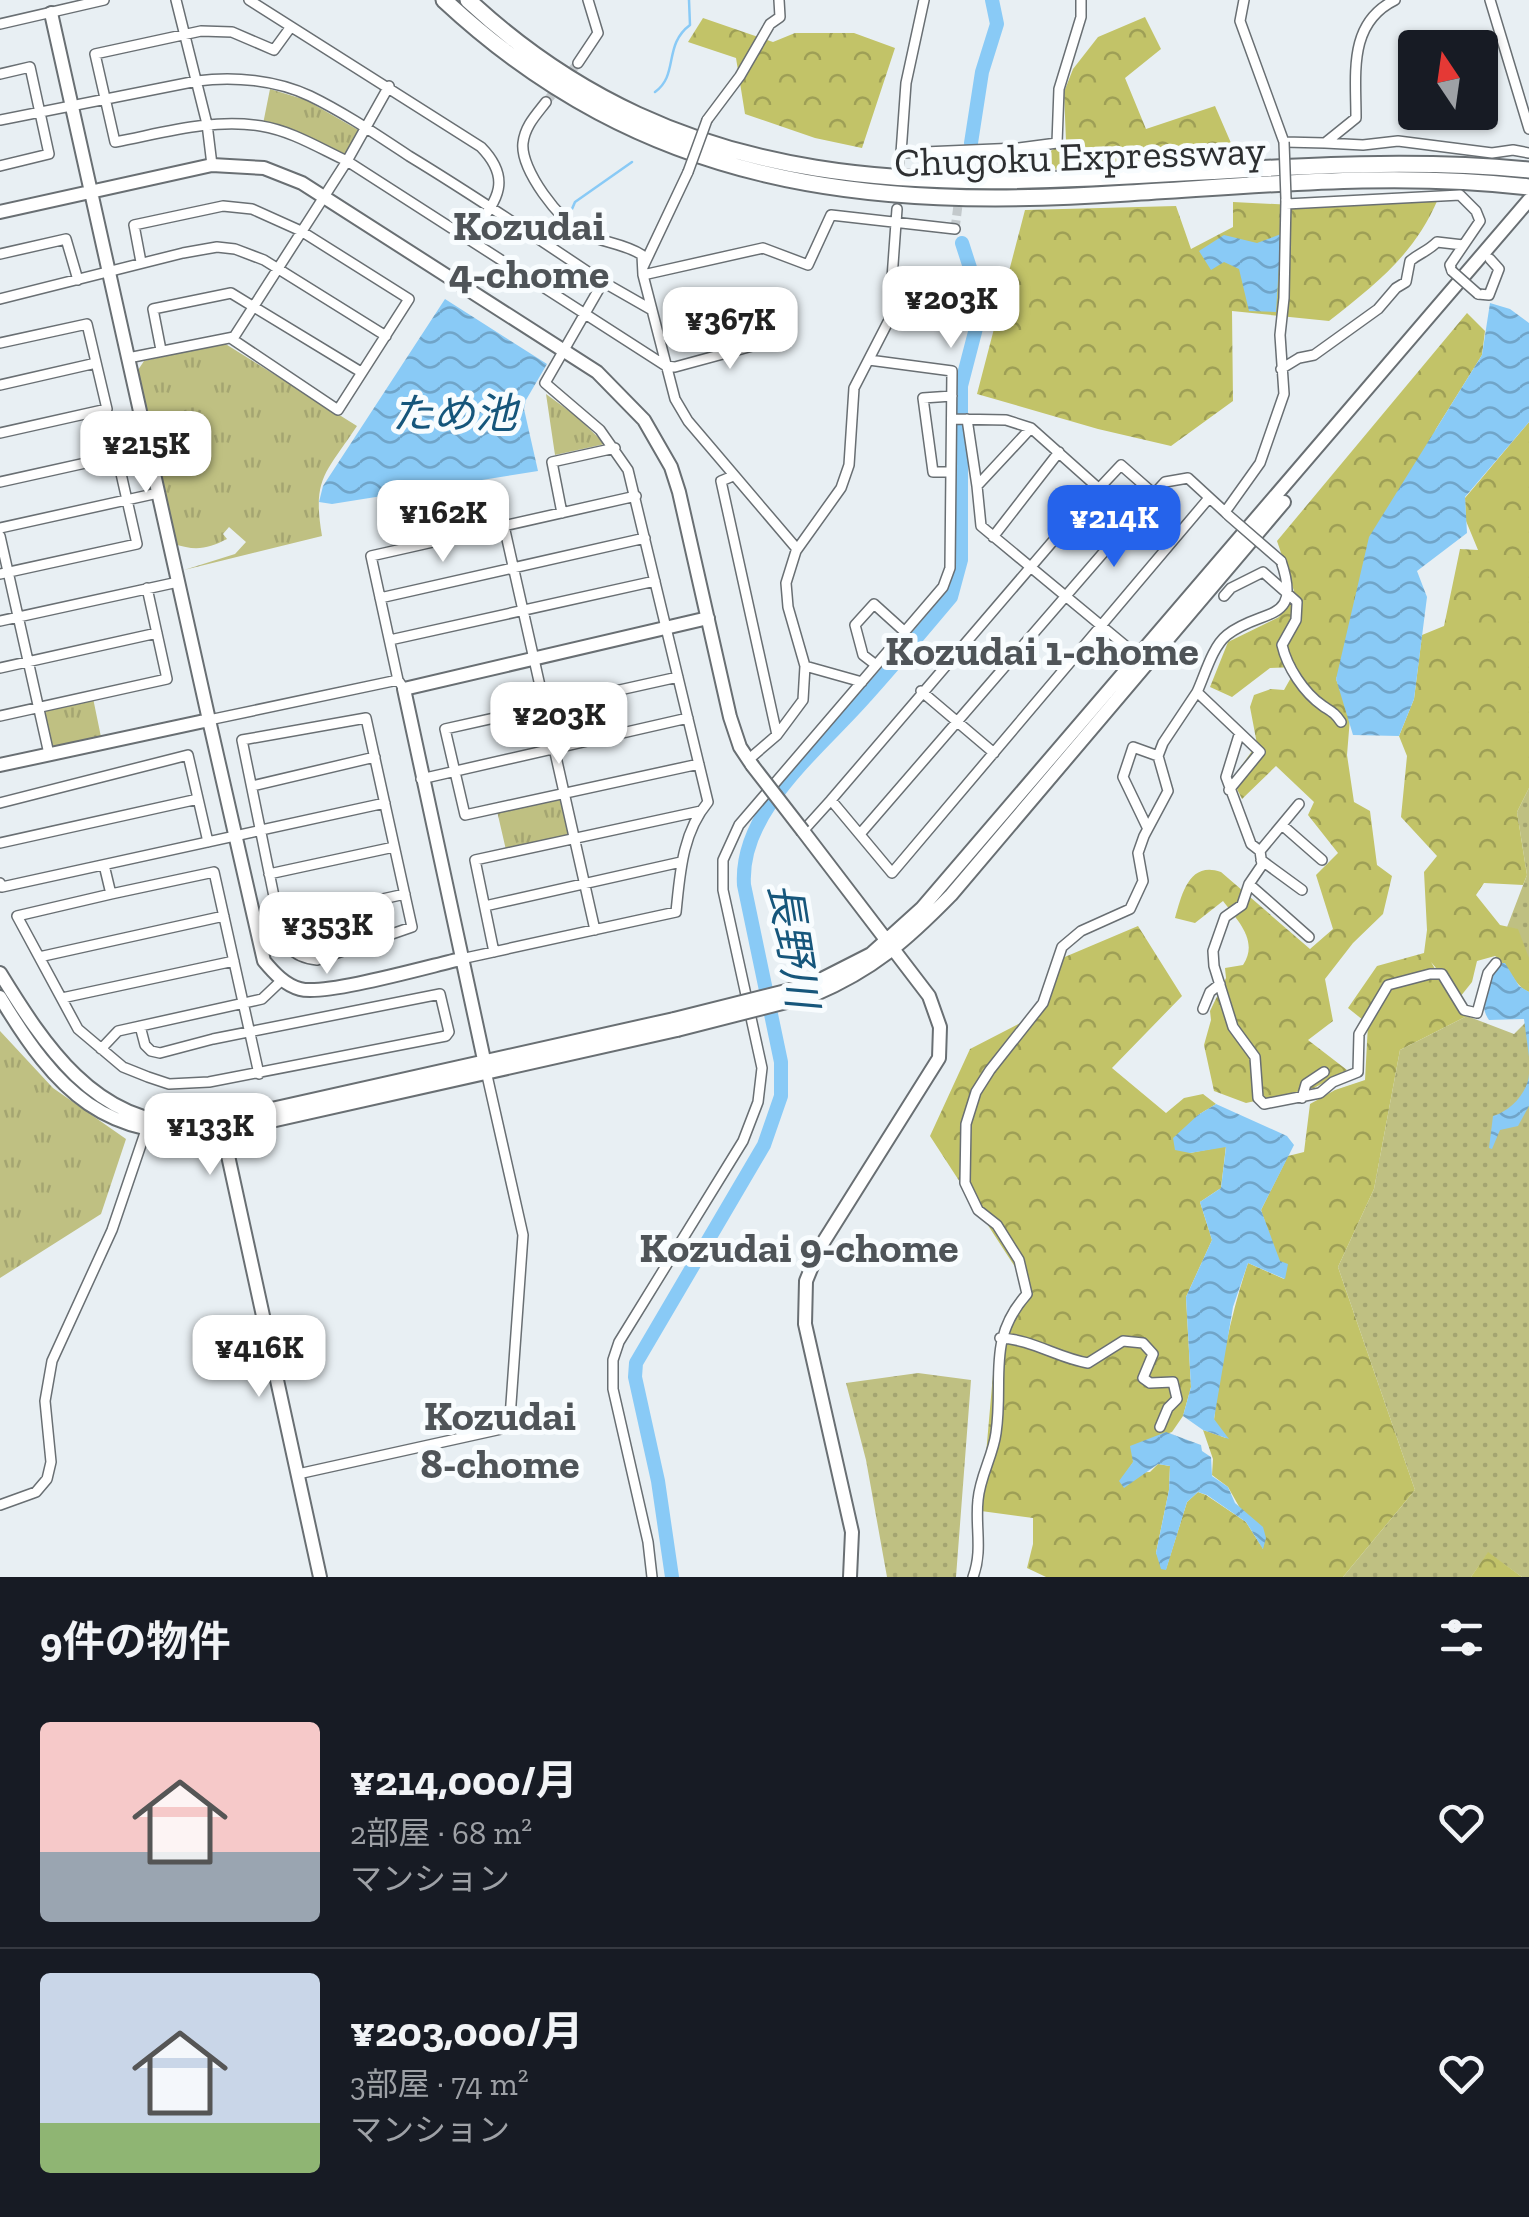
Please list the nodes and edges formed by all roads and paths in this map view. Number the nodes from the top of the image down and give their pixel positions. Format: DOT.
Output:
graph roads {
  1 [pos="104,0"];
  2 [pos="176,0"];
  3 [pos="249,0"];
  4 [pos="444,0"];
  5 [pos="468,0"];
  6 [pos="588,0"];
  7 [pos="779,0"];
  8 [pos="924,0"];
  9 [pos="1081,0"];
  10 [pos="1244,0"];
  11 [pos="1395,0"];
  12 [pos="1490,0"];
  13 [pos="1379,3"];
  14 [pos="51,13"];
  15 [pos="0,24"];
  16 [pos="290,28"];
  17 [pos="185,35"];
  18 [pos="578,63"];
  19 [pos="0,74"];
  20 [pos="197,81"];
  21 [pos="389,86"];
  22 [pos="105,98"];
  23 [pos="546,102"];
  24 [pos="72,104"];
  25 [pos="39,111"];
  26 [pos="0,120"];
  27 [pos="207,124"];
  28 [pos="365,128"];
  29 [pos="1529,130"];
  30 [pos="1284,142"];
  31 [pos="1325,143"];
  32 [pos="1529,153"];
  33 [pos="347,162"];
  34 [pos="212,165"];
  35 [pos="0,166"];
  36 [pos="1528,186"];
  37 [pos="91,191"];
  38 [pos="323,197"];
  39 [pos="1286,201"];
  40 [pos="492,206"];
  41 [pos="0,212"];
  42 [pos="1529,214"];
  43 [pos="896,215"];
  44 [pos="955,229"];
  45 [pos="301,231"];
  46 [pos="470,238"];
  47 [pos="1462,244"];
  48 [pos="0,254"];
  49 [pos="1490,259"];
  50 [pos="142,262"];
  51 [pos="278,268"];
  52 [pos="108,270"];
  53 [pos="642,272"];
  54 [pos="78,280"];
  55 [pos="603,282"];
  56 [pos="0,298"];
  57 [pos="254,305"];
  58 [pos="652,310"];
  59 [pos="586,314"];
  60 [pos="234,336"];
  61 [pos="386,336"];
  62 [pos="790,336"];
  63 [pos="0,343"];
  64 [pos="162,350"];
  65 [pos="565,351"];
  66 [pos="128,358"];
  67 [pos="869,360"];
  68 [pos="96,364"];
  69 [pos="666,366"];
  70 [pos="1281,370"];
  71 [pos="362,372"];
  72 [pos="0,385"];
  73 [pos="952,396"];
  74 [pos="952,419"];
  75 [pos="967,420"];
  76 [pos="1031,428"];
  77 [pos="0,433"];
  78 [pos="615,448"];
  79 [pos="1060,452"];
  80 [pos="951,472"];
  81 [pos="733,476"];
  82 [pos="0,482"];
  83 [pos="976,486"];
  84 [pos="1099,488"];
  85 [pos="158,493"];
  86 [pos="1154,494"];
  87 [pos="636,496"];
  88 [pos="1209,498"];
  89 [pos="127,500"];
  90 [pos="562,513"];
  91 [pos="1227,514"];
  92 [pos="1133,519"];
  93 [pos="504,526"];
  94 [pos="0,528"];
  95 [pos="0,536"];
  96 [pos="993,537"];
  97 [pos="646,538"];
  98 [pos="798,549"];
  99 [pos="1032,567"];
  100 [pos="514,568"];
  101 [pos="4,573"];
  102 [pos="656,581"];
  103 [pos="178,582"];
  104 [pos="147,588"];
  105 [pos="1288,592"];
  106 [pos="1066,596"];
  107 [pos="1224,596"];
  108 [pos="380,598"];
  109 [pos="523,610"];
  110 [pos="18,617"];
  111 [pos="708,618"];
  112 [pos="0,621"];
  113 [pos="1101,626"];
  114 [pos="666,628"];
  115 [pos="904,632"];
  116 [pos="157,633"];
  117 [pos="390,640"];
  118 [pos="1139,657"];
  119 [pos="534,658"];
  120 [pos="28,662"];
  121 [pos="804,666"];
  122 [pos="876,666"];
  123 [pos="0,668"];
  124 [pos="678,676"];
  125 [pos="862,682"];
  126 [pos="401,685"];
  127 [pos="921,692"];
  128 [pos="1197,692"];
  129 [pos="545,706"];
  130 [pos="39,707"];
  131 [pos="0,716"];
  132 [pos="688,718"];
  133 [pos="209,720"];
  134 [pos="1341,722"];
  135 [pos="957,723"];
  136 [pos="777,735"];
  137 [pos="1239,735"];
  138 [pos="554,748"];
  139 [pos="994,753"];
  140 [pos="50,754"];
  141 [pos="1158,756"];
  142 [pos="375,758"];
  143 [pos="750,762"];
  144 [pos="699,764"];
  145 [pos="0,765"];
  146 [pos="454,771"];
  147 [pos="421,778"];
  148 [pos="252,786"];
  149 [pos="1229,790"];
  150 [pos="564,794"];
  151 [pos="198,799"];
  152 [pos="831,800"];
  153 [pos="0,803"];
  154 [pos="385,803"];
  155 [pos="1299,804"];
  156 [pos="701,810"];
  157 [pos="1282,825"];
  158 [pos="1147,827"];
  159 [pos="803,830"];
  160 [pos="260,831"];
  161 [pos="860,834"];
  162 [pos="234,837"];
  163 [pos="574,838"];
  164 [pos="208,842"];
  165 [pos="0,843"];
  166 [pos="394,847"];
  167 [pos="1261,856"];
  168 [pos="1322,860"];
  169 [pos="681,862"];
  170 [pos="104,865"];
  171 [pos="269,874"];
  172 [pos="0,884"];
  173 [pos="584,884"];
  174 [pos="1249,884"];
  175 [pos="1302,890"];
  176 [pos="110,894"];
  177 [pos="404,894"];
  178 [pos="485,906"];
  179 [pos="224,916"];
  180 [pos="279,921"];
  181 [pos="256,927"];
  182 [pos="595,930"];
  183 [pos="1309,937"];
  184 [pos="891,945"];
  185 [pos="494,952"];
  186 [pos="39,956"];
  187 [pos="462,959"];
  188 [pos="234,961"];
  189 [pos="1496,963"];
  190 [pos="0,973"];
  191 [pos="282,980"];
  192 [pos="1220,984"];
  193 [pos="0,997"];
  194 [pos="62,998"];
  195 [pos="244,1004"];
  196 [pos="1202,1009"];
  197 [pos="140,1026"];
  198 [pos="250,1032"];
  199 [pos="101,1049"];
  200 [pos="485,1066"];
  201 [pos="1324,1072"];
  202 [pos="260,1074"];
  203 [pos="1302,1098"];
  204 [pos="221,1126"];
  205 [pos="146,1130"];
  206 [pos="1000,1338"];
  207 [pos="1160,1427"];
  208 [pos="298,1474"];
  209 [pos="0,1505"];
  210 [pos="320,1577"];
  211 [pos="652,1577"];
  212 [pos="850,1577"];
  213 [pos="973,1577"];
  1 -- 14 [label="street"];
  2 -- 17 [label="street"];
  3 -- 16 [label="street"];
  4 -- 36 [label="highway, Chugoku Expressway"];
  5 -- 36 [label="highway, Chugoku Expressway"];
  6 -- 18 [label="street"];
  7 -- 53 [label="street, bridge"];
  8 -- 9 [label="street"];
  10 -- 30 [label="street"];
  11 -- 13 [label="street"];
  12 -- 29 [label="street"];
  13 -- 31 [label="street"];
  14 -- 15 [label="street"];
  14 -- 24 [label="street"];
  16 -- 17 [label="street"];
  16 -- 21 [label="street"];
  17 -- 20 [label="street"];
  17 -- 22 [label="street"];
  19 -- 25 [label="street"];
  20 -- 22 [label="street"];
  20 -- 27 [label="street"];
  20 -- 28 [label="street"];
  21 -- 28 [label="street"];
  21 -- 40 [label="street"];
  22 -- 24 [label="street"];
  22 -- 27 [label="street"];
  23 -- 53 [label="street"];
  24 -- 25 [label="street"];
  24 -- 37 [label="street"];
  25 -- 26 [label="street"];
  25 -- 35 [label="street"];
  27 -- 33 [label="street"];
  27 -- 34 [label="street"];
  28 -- 33 [label="street"];
  28 -- 40 [label="street"];
  30 -- 31 [label="street"];
  30 -- 39 [label="street, bridge"];
  31 -- 32 [label="street"];
  33 -- 38 [label="street"];
  33 -- 46 [label="street"];
  34 -- 37 [label="street"];
  34 -- 38 [label="street"];
  36 -- 118 [label="street"];
  37 -- 41 [label="street"];
  37 -- 52 [label="street"];
  38 -- 45 [label="street"];
  38 -- 65 [label="street"];
  39 -- 47 [label="street"];
  39 -- 70 [label="street"];
  40 -- 46 [label="street"];
  40 -- 55 [label="street"];
  42 -- 49 [label="street"];
  43 -- 44 [label="street"];
  43 -- 53 [label="street"];
  43 -- 67 [label="street"];
  45 -- 50 [label="street"];
  45 -- 51 [label="street"];
  45 -- 61 [label="street"];
  46 -- 59 [label="street"];
  47 -- 49 [label="street, bridge"];
  47 -- 70 [label="street"];
  48 -- 54 [label="street"];
  49 -- 184 [label="street"];
  50 -- 51 [label="street"];
  50 -- 52 [label="street"];
  51 -- 57 [label="street"];
  51 -- 61 [label="street"];
  52 -- 54 [label="street"];
  52 -- 66 [label="street"];
  53 -- 58 [label="street"];
  54 -- 56 [label="street"];
  55 -- 58 [label="street"];
  55 -- 59 [label="street"];
  57 -- 60 [label="street"];
  57 -- 64 [label="street"];
  57 -- 71 [label="street"];
  58 -- 69 [label="street"];
  59 -- 65 [label="street"];
  59 -- 69 [label="street"];
  60 -- 64 [label="street"];
  60 -- 71 [label="street"];
  61 -- 71 [label="street"];
  62 -- 69 [label="street"];
  63 -- 68 [label="street"];
  64 -- 66 [label="street"];
  65 -- 78 [label="street"];
  65 -- 111 [label="street"];
  66 -- 85 [label="street"];
  67 -- 73 [label="street"];
  67 -- 98 [label="street"];
  68 -- 72 [label="street"];
  68 -- 77 [label="street"];
  69 -- 81 [label="street"];
  70 -- 91 [label="street"];
  73 -- 74 [label="street"];
  73 -- 80 [label="street"];
  74 -- 75 [label="street"];
  74 -- 80 [label="street"];
  75 -- 76 [label="street"];
  75 -- 83 [label="street"];
  76 -- 79 [label="street"];
  76 -- 83 [label="street"];
  78 -- 87 [label="street"];
  78 -- 90 [label="street"];
  79 -- 84 [label="street"];
  79 -- 96 [label="street"];
  80 -- 115 [label="street"];
  81 -- 98 [label="street"];
  81 -- 136 [label="street"];
  82 -- 89 [label="street"];
  83 -- 96 [label="street"];
  84 -- 86 [label="street"];
  84 -- 92 [label="street"];
  84 -- 99 [label="street"];
  85 -- 89 [label="street"];
  85 -- 103 [label="street"];
  86 -- 88 [label="street"];
  86 -- 92 [label="street"];
  87 -- 90 [label="street"];
  87 -- 97 [label="street"];
  88 -- 91 [label="street"];
  88 -- 113 [label="street"];
  89 -- 94 [label="street"];
  89 -- 101 [label="street"];
  90 -- 93 [label="street"];
  91 -- 105 [label="street, bridge"];
  92 -- 106 [label="street"];
  93 -- 100 [label="street"];
  93 -- 108 [label="street"];
  95 -- 101 [label="street"];
  96 -- 99 [label="street"];
  97 -- 100 [label="street"];
  97 -- 102 [label="street"];
  98 -- 121 [label="street"];
  99 -- 106 [label="street"];
  99 -- 127 [label="street"];
  100 -- 108 [label="street"];
  100 -- 109 [label="street"];
  101 -- 110 [label="street"];
  102 -- 109 [label="street"];
  102 -- 114 [label="street"];
  103 -- 104 [label="street"];
  103 -- 133 [label="street"];
  104 -- 110 [label="street"];
  104 -- 116 [label="street"];
  105 -- 107 [label="street"];
  105 -- 128 [label="street"];
  105 -- 134 [label="street"];
  106 -- 113 [label="street"];
  106 -- 135 [label="street"];
  108 -- 117 [label="street"];
  109 -- 117 [label="street"];
  109 -- 119 [label="street"];
  110 -- 112 [label="street"];
  110 -- 120 [label="street"];
  111 -- 114 [label="street"];
  111 -- 143 [label="street"];
  113 -- 118 [label="street"];
  113 -- 139 [label="street"];
  114 -- 119 [label="street"];
  114 -- 124 [label="street"];
  115 -- 122 [label="street"];
  115 -- 122 [label="street"];
  116 -- 120 [label="street"];
  116 -- 130 [label="street"];
  117 -- 126 [label="street"];
  118 -- 184 [label="street"];
  119 -- 126 [label="street"];
  119 -- 129 [label="street"];
  120 -- 123 [label="street"];
  120 -- 130 [label="street"];
  121 -- 125 [label="street"];
  121 -- 136 [label="street"];
  122 -- 125 [label="street"];
  124 -- 129 [label="street"];
  124 -- 132 [label="street"];
  125 -- 211 [label="street"];
  126 -- 133 [label="street"];
  126 -- 147 [label="street"];
  127 -- 135 [label="street"];
  127 -- 152 [label="street"];
  128 -- 137 [label="street"];
  128 -- 141 [label="street"];
  129 -- 138 [label="street"];
  129 -- 146 [label="street"];
  130 -- 131 [label="street"];
  130 -- 140 [label="street"];
  132 -- 138 [label="street"];
  132 -- 144 [label="street"];
  133 -- 140 [label="street"];
  133 -- 162 [label="street"];
  135 -- 139 [label="street"];
  135 -- 161 [label="street"];
  136 -- 143 [label="street"];
  137 -- 149 [label="street"];
  137 -- 149 [label="street"];
  138 -- 146 [label="street"];
  138 -- 150 [label="street"];
  139 -- 161 [label="street"];
  140 -- 145 [label="street"];
  141 -- 158 [label="street"];
  141 -- 158 [label="street"];
  142 -- 148 [label="street"];
  142 -- 148 [label="street"];
  142 -- 154 [label="street"];
  143 -- 159 [label="street, bridge"];
  144 -- 150 [label="street"];
  144 -- 156 [label="street"];
  146 -- 147 [label="street"];
  146 -- 150 [label="street"];
  147 -- 187 [label="street"];
  148 -- 160 [label="street"];
  149 -- 167 [label="street"];
  150 -- 163 [label="street"];
  151 -- 153 [label="street"];
  151 -- 164 [label="street"];
  151 -- 165 [label="street"];
  152 -- 159 [label="street"];
  152 -- 161 [label="street"];
  154 -- 160 [label="street"];
  154 -- 166 [label="street"];
  155 -- 157 [label="street"];
  156 -- 163 [label="street"];
  156 -- 169 [label="street"];
  157 -- 167 [label="street"];
  157 -- 168 [label="street"];
  158 -- 206 [label="street"];
  159 -- 184 [label="street"];
  160 -- 162 [label="street"];
  160 -- 171 [label="street"];
  162 -- 164 [label="street"];
  162 -- 181 [label="street"];
  163 -- 173 [label="street"];
  163 -- 178 [label="street"];
  164 -- 170 [label="street"];
  166 -- 171 [label="street"];
  166 -- 177 [label="street"];
  167 -- 174 [label="street"];
  167 -- 175 [label="street"];
  169 -- 173 [label="street"];
  169 -- 182 [label="street"];
  170 -- 172 [label="street"];
  170 -- 176 [label="street"];
  171 -- 180 [label="street"];
  173 -- 178 [label="street"];
  173 -- 182 [label="street"];
  174 -- 183 [label="street"];
  174 -- 192 [label="street"];
  176 -- 179 [label="street"];
  176 -- 186 [label="street"];
  177 -- 180 [label="street"];
  177 -- 180 [label="street"];
  178 -- 185 [label="street"];
  179 -- 186 [label="street"];
  179 -- 188 [label="street"];
  180 -- 181 [label="street"];
  181 -- 191 [label="street"];
  182 -- 185 [label="street"];
  184 -- 200 [label="street, bridge"];
  184 -- 212 [label="street"];
  185 -- 187 [label="street"];
  186 -- 194 [label="street"];
  187 -- 191 [label="street"];
  187 -- 200 [label="street"];
  188 -- 194 [label="street"];
  188 -- 195 [label="street"];
  189 -- 203 [label="street"];
  190 -- 204 [label="street"];
  191 -- 195 [label="street"];
  192 -- 196 [label="street"];
  192 -- 203 [label="street"];
  193 -- 205 [label="street"];
  194 -- 199 [label="street"];
  195 -- 197 [label="street"];
  195 -- 198 [label="street"];
  197 -- 198 [label="street"];
  197 -- 199 [label="street"];
  198 -- 202 [label="street"];
  198 -- 202 [label="street"];
  199 -- 202 [label="street"];
  200 -- 204 [label="street"];
  200 -- 208 [label="street"];
  201 -- 203 [label="street"];
  204 -- 205 [label="street"];
  204 -- 208 [label="street"];
  205 -- 209 [label="street"];
  206 -- 207 [label="street"];
  206 -- 213 [label="street"];
  208 -- 210 [label="street"];
}
